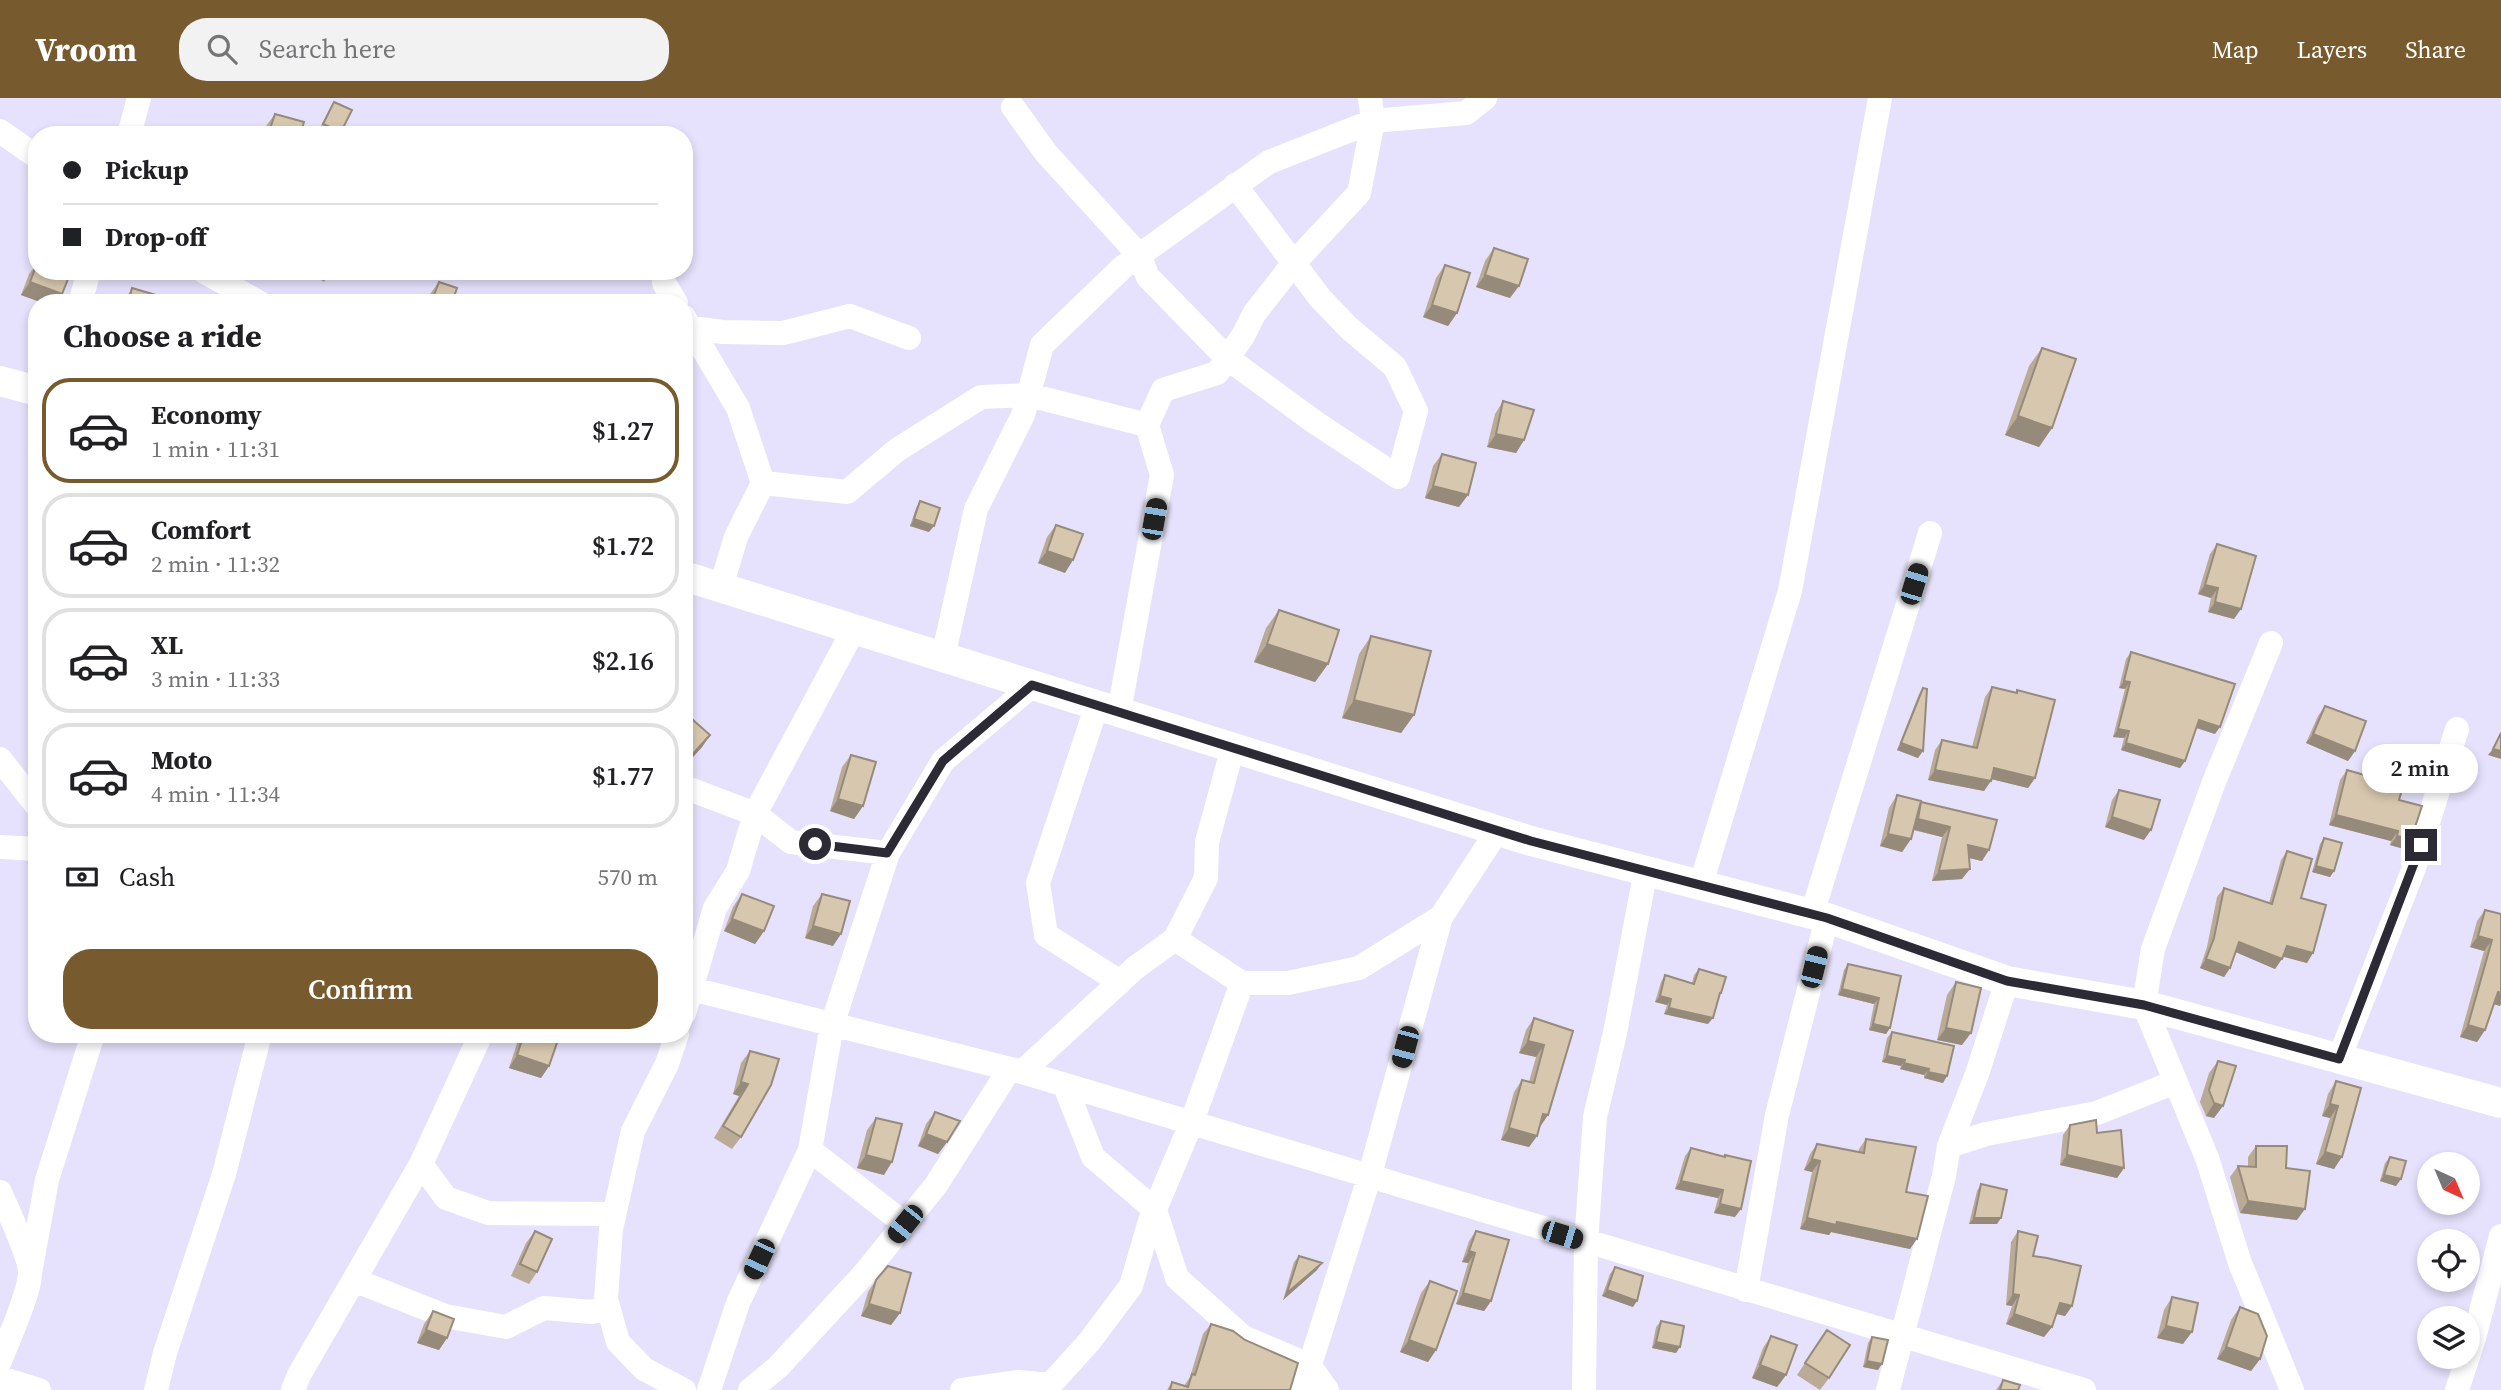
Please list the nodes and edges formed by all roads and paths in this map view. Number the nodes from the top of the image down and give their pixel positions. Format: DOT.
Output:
graph roads {
  1 [pos="139,98"];
  2 [pos="1485,98"];
  3 [pos="1880,98"];
  4 [pos="1013,107"];
  5 [pos="1371,110"];
  6 [pos="131,126"];
  7 [pos="0,131"];
  8 [pos="28,151"];
  9 [pos="1235,186"];
  10 [pos="1139,255"];
  11 [pos="1293,264"];
  12 [pos="219,280"];
  13 [pos="244,294"];
  14 [pos="693,326"];
  15 [pos="693,335"];
  16 [pos="909,338"];
  17 [pos="1227,358"];
  18 [pos="0,381"];
  19 [pos="28,389"];
  20 [pos="1029,395"];
  21 [pos="1147,425"];
  22 [pos="763,483"];
  23 [pos="1930,533"];
  24 [pos="693,579"];
  25 [pos="721,587"];
  26 [pos="854,629"];
  27 [pos="2271,643"];
  28 [pos="943,657"];
  29 [pos="1032,685"];
  30 [pos="1108,708"];
  31 [pos="2457,729"];
  32 [pos="1233,747"];
  33 [pos="0,759"];
  34 [pos="693,790"];
  35 [pos="28,795"];
  36 [pos="755,814"];
  37 [pos="1497,830"];
  38 [pos="0,847"];
  39 [pos="28,849"];
  40 [pos="887,853"];
  41 [pos="1646,870"];
  42 [pos="1700,884"];
  43 [pos="1820,916"];
  44 [pos="1441,917"];
  45 [pos="1175,939"];
  46 [pos="693,973"];
  47 [pos="2007,981"];
  48 [pos="1120,982"];
  49 [pos="1242,983"];
  50 [pos="693,989"];
  51 [pos="2144,1005"];
  52 [pos="832,1025"];
  53 [pos="90,1043"];
  54 [pos="258,1043"];
  55 [pos="477,1043"];
  56 [pos="674,1043"];
  57 [pos="2339,1059"];
  58 [pos="1015,1071"];
  59 [pos="2175,1082"];
  60 [pos="1065,1086"];
  61 [pos="2501,1103"];
  62 [pos="1191,1124"];
  63 [pos="1949,1146"];
  64 [pos="810,1150"];
  65 [pos="421,1164"];
  66 [pos="1369,1178"];
  67 [pos="0,1192"];
  68 [pos="1155,1210"];
  69 [pos="614,1214"];
  70 [pos="905,1224"];
  71 [pos="2501,1236"];
  72 [pos="1586,1242"];
  73 [pos="30,1273"];
  74 [pos="354,1280"];
  75 [pos="1746,1290"];
  76 [pos="608,1308"];
  77 [pos="1903,1336"];
  78 [pos="0,1362"];
  79 [pos="1309,1365"];
  80 [pos="0,1378"];
  81 [pos="38,1390"];
  82 [pos="156,1390"];
  83 [pos="293,1390"];
  84 [pos="684,1390"];
  85 [pos="709,1390"];
  86 [pos="750,1390"];
  87 [pos="962,1390"];
  88 [pos="1302,1390"];
  89 [pos="1327,1390"];
  90 [pos="1584,1390"];
  91 [pos="1888,1390"];
  92 [pos="2084,1390"];
  93 [pos="2292,1390"];
  94 [pos="2457,1390"];
  1 -- 6 [label="street"];
  2 -- 5 [label="street"];
  3 -- 42 [label="street"];
  4 -- 10 [label="street"];
  5 -- 9 [label="street"];
  5 -- 11 [label="street"];
  7 -- 8 [label="street"];
  9 -- 10 [label="street"];
  9 -- 11 [label="street"];
  10 -- 17 [label="street"];
  10 -- 20 [label="street"];
  11 -- 17 [label="street"];
  11 -- 17 [label="street"];
  12 -- 13 [label="street"];
  14 -- 16 [label="street"];
  15 -- 22 [label="street"];
  17 -- 21 [label="street"];
  18 -- 19 [label="main road"];
  20 -- 21 [label="street"];
  20 -- 22 [label="street"];
  20 -- 28 [label="street"];
  21 -- 30 [label="street"];
  22 -- 25 [label="street"];
  23 -- 43 [label="street"];
  24 -- 25 [label="main road"];
  25 -- 26 [label="main road"];
  26 -- 28 [label="main road"];
  26 -- 36 [label="street"];
  27 -- 51 [label="street"];
  28 -- 29 [label="main road"];
  29 -- 30 [label="main road"];
  29 -- 40 [label="street"];
  30 -- 32 [label="main road"];
  30 -- 48 [label="street"];
  31 -- 57 [label="street"];
  32 -- 37 [label="main road"];
  32 -- 45 [label="street"];
  33 -- 35 [label="street"];
  34 -- 36 [label="street"];
  36 -- 40 [label="street"];
  36 -- 46 [label="street"];
  37 -- 41 [label="main road"];
  37 -- 44 [label="street"];
  38 -- 39 [label="street"];
  40 -- 52 [label="street"];
  41 -- 42 [label="main road"];
  41 -- 72 [label="street"];
  42 -- 43 [label="main road"];
  43 -- 47 [label="main road"];
  43 -- 75 [label="street"];
  44 -- 49 [label="street"];
  44 -- 66 [label="street"];
  45 -- 48 [label="street"];
  45 -- 49 [label="street"];
  47 -- 51 [label="main road"];
  47 -- 63 [label="street"];
  48 -- 58 [label="street"];
  49 -- 62 [label="street"];
  50 -- 52 [label="street"];
  51 -- 57 [label="main road"];
  51 -- 59 [label="street"];
  52 -- 58 [label="street"];
  52 -- 64 [label="street"];
  53 -- 73 [label="street"];
  54 -- 82 [label="street"];
  55 -- 65 [label="street"];
  56 -- 69 [label="street"];
  57 -- 61 [label="main road"];
  58 -- 60 [label="street"];
  58 -- 70 [label="street"];
  59 -- 63 [label="street"];
  59 -- 93 [label="street"];
  60 -- 62 [label="street"];
  60 -- 68 [label="street"];
  62 -- 66 [label="street"];
  62 -- 68 [label="street"];
  63 -- 77 [label="street"];
  64 -- 70 [label="street"];
  64 -- 85 [label="street"];
  65 -- 69 [label="street"];
  65 -- 74 [label="street"];
  66 -- 72 [label="street"];
  66 -- 79 [label="street"];
  67 -- 73 [label="street"];
  68 -- 79 [label="street"];
  68 -- 87 [label="street"];
  69 -- 76 [label="street"];
  70 -- 86 [label="street"];
  71 -- 94 [label="street"];
  72 -- 75 [label="street"];
  72 -- 90 [label="street"];
  73 -- 78 [label="street"];
  74 -- 76 [label="street"];
  74 -- 83 [label="street"];
  75 -- 77 [label="street"];
  76 -- 84 [label="street"];
  77 -- 91 [label="street"];
  77 -- 92 [label="street"];
  79 -- 88 [label="street"];
  79 -- 89 [label="street"];
  80 -- 81 [label="street"];
}
